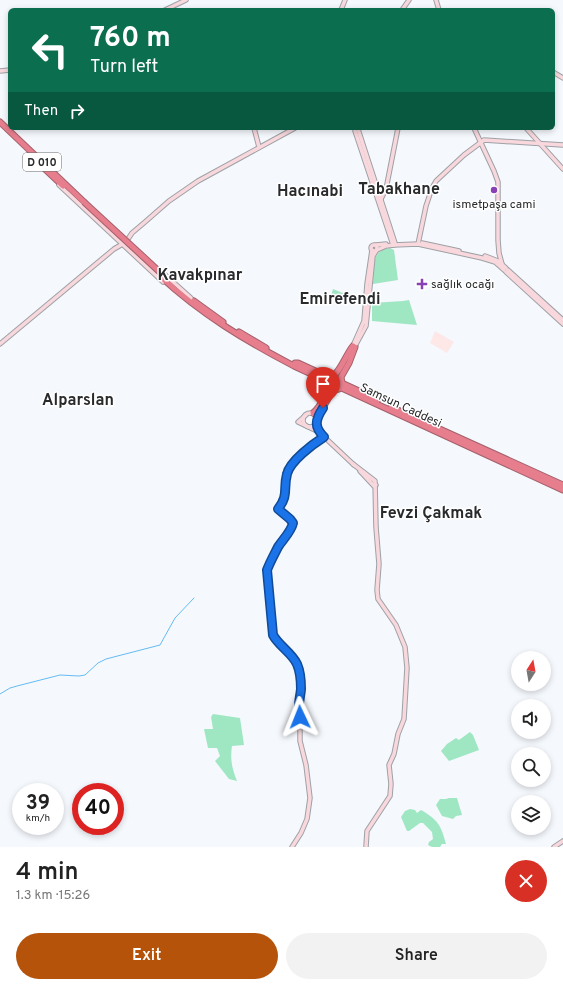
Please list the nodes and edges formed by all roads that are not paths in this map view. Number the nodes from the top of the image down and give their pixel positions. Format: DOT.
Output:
graph roads {
  1 [pos="186,0"];
  2 [pos="169,8"];
  3 [pos="0,122"];
  4 [pos="0,126"];
  5 [pos="8,130"];
  6 [pos="8,130"];
  7 [pos="254,130"];
  8 [pos="291,130"];
  9 [pos="355,130"];
  10 [pos="398,130"];
  11 [pos="475,130"];
  12 [pos="528,130"];
  13 [pos="482,142"];
  14 [pos="541,144"];
  15 [pos="563,145"];
  16 [pos="259,148"];
  17 [pos="563,169"];
  18 [pos="58,179"];
  19 [pos="380,200"];
  20 [pos="123,240"];
  21 [pos="418,243"];
  22 [pos="394,244"];
  23 [pos="435,246"];
  24 [pos="499,255"];
  25 [pos="492,258"];
  26 [pos="499,263"];
  27 [pos="506,270"];
  28 [pos="162,276"];
  29 [pos="191,298"];
  30 [pos="194,305"];
  31 [pos="563,320"];
  32 [pos="563,324"];
  33 [pos="0,344"];
  34 [pos="354,346"];
  35 [pos="294,364"];
  36 [pos="336,379"];
  37 [pos="330,387"];
  38 [pos="339,389"];
  39 [pos="377,403"];
  40 [pos="313,416"];
  41 [pos="307,426"];
  42 [pos="319,432"];
  43 [pos="324,437"];
  44 [pos="563,485"];
  45 [pos="563,490"];
  46 [pos="563,841"];
  47 [pos="292,847"];
  48 [pos="366,847"];
  49 [pos="554,847"];
  1 -- 2 [label="street"];
  3 -- 6 [label="highway, D 010"];
  4 -- 18 [label="highway, D 010"];
  5 -- 18 [label="highway, D 010"];
  7 -- 16 [label="street"];
  8 -- 16 [label="street"];
  9 -- 19 [label="street"];
  10 -- 19 [label="street"];
  11 -- 13 [label="street"];
  12 -- 14 [label="street"];
  13 -- 14 [label="street"];
  13 -- 21 [label="street"];
  13 -- 24 [label="street"];
  14 -- 15 [label="street"];
  14 -- 17 [label="street"];
  16 -- 20 [label="street"];
  18 -- 20 [label="highway, D 010, bridge"];
  18 -- 20 [label="street"];
  18 -- 20 [label="street"];
  19 -- 22 [label="street"];
  20 -- 28 [label="highway, Samsun Caddesi / D 010, bridge"];
  20 -- 29 [label="street"];
  20 -- 30 [label="street"];
  20 -- 33 [label="street"];
  21 -- 22 [label="street"];
  21 -- 23 [label="street"];
  22 -- 34 [label="street"];
  23 -- 25 [label="street"];
  23 -- 26 [label="street"];
  24 -- 25 [label="street"];
  24 -- 26 [label="street"];
  25 -- 26 [label="street"];
  26 -- 27 [label="street"];
  27 -- 31 [label="street"];
  27 -- 32 [label="street"];
  28 -- 29 [label="highway, Samsun Caddesi / D 010"];
  28 -- 30 [label="highway, Samsun Caddesi / D 010"];
  29 -- 35 [label="highway, Samsun Caddesi / D 010"];
  30 -- 35 [label="highway, Samsun Caddesi / D 010"];
  34 -- 36 [label="highway"];
  34 -- 36 [label="highway"];
  35 -- 36 [label="highway"];
  35 -- 37 [label="highway"];
  35 -- 39 [label="highway, Samsun Caddesi / D 010"];
  36 -- 39 [label="highway"];
  37 -- 38 [label="highway"];
  37 -- 40 [label="highway"];
  38 -- 39 [label="highway"];
  38 -- 40 [label="highway"];
  39 -- 44 [label="highway, Samsun Caddesi / D 010"];
  39 -- 45 [label="highway, Samsun Caddesi / D 010"];
  40 -- 41 [label="street"];
  40 -- 41 [label="street"];
  40 -- 42 [label="street"];
  41 -- 42 [label="street"];
  42 -- 43 [label="street"];
  43 -- 47 [label="street"];
  43 -- 48 [label="street"];
  46 -- 49 [label="street"];
}
